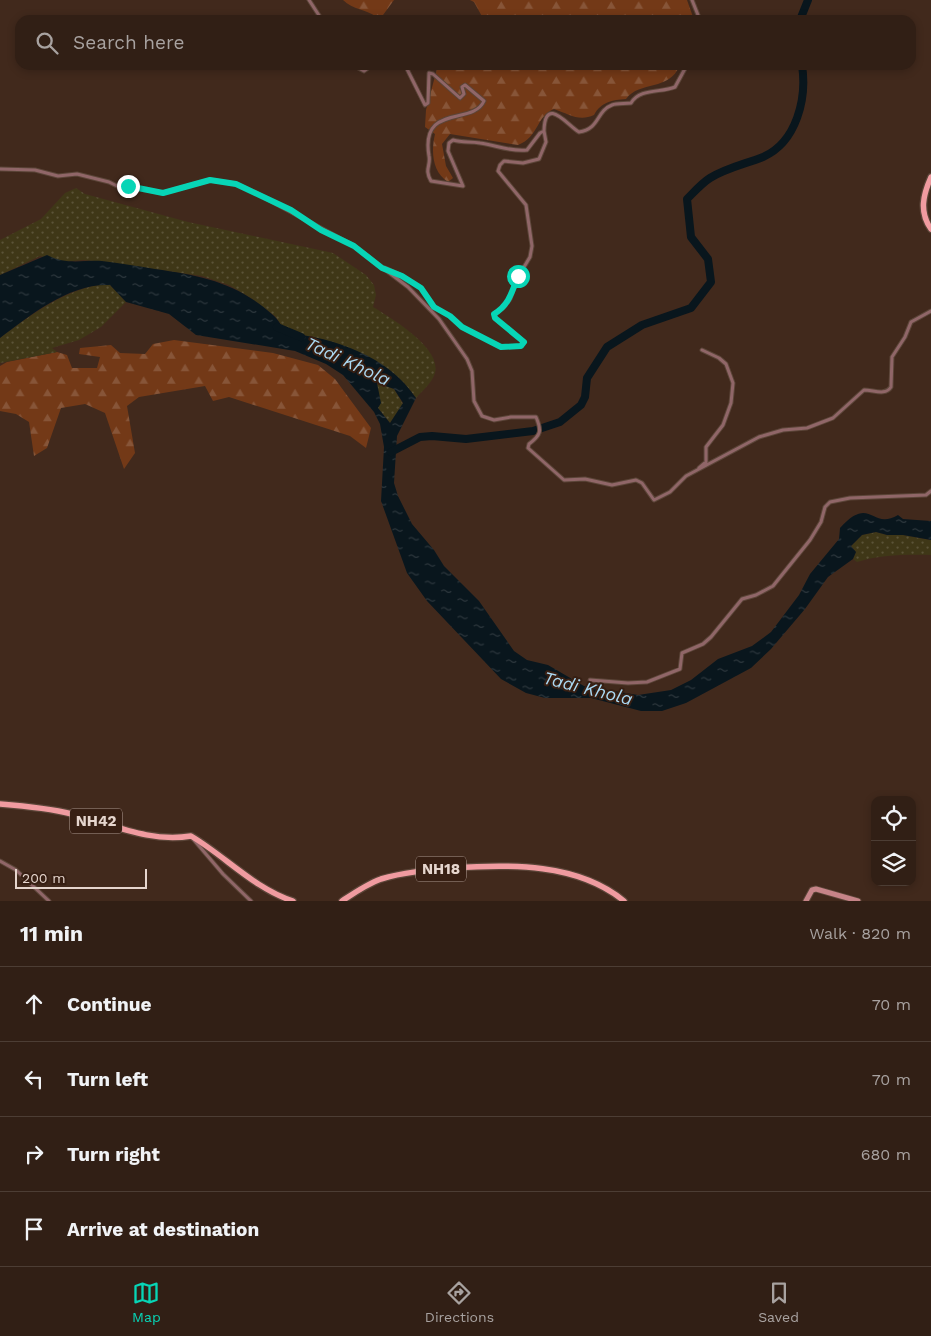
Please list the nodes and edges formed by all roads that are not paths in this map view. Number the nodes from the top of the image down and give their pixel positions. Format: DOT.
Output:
graph roads {
  1 [pos="309,0"];
  2 [pos="692,0"];
  3 [pos="319,15"];
  4 [pos="698,15"];
  5 [pos="408,70"];
  6 [pos="684,70"];
  7 [pos="544,131"];
  8 [pos="0,168"];
  9 [pos="931,177"];
  10 [pos="931,229"];
  11 [pos="382,268"];
  12 [pos="931,311"];
  13 [pos="702,350"];
  14 [pos="693,473"];
  15 [pos="931,491"];
  16 [pos="590,680"];
  17 [pos="0,804"];
  18 [pos="191,836"];
  19 [pos="0,861"];
  20 [pos="49,901"];
  21 [pos="251,901"];
  22 [pos="293,901"];
  23 [pos="342,901"];
  24 [pos="624,901"];
  25 [pos="806,901"];
  26 [pos="858,901"];
  1 -- 3 [label="street"];
  2 -- 4 [label="street"];
  5 -- 7 [label="street"];
  6 -- 7 [label="street"];
  7 -- 11 [label="street"];
  8 -- 11 [label="street"];
  9 -- 10 [label="main road"];
  11 -- 14 [label="street"];
  12 -- 14 [label="street"];
  13 -- 14 [label="street"];
  15 -- 16 [label="street"];
  17 -- 18 [label="main road, NH42"];
  18 -- 21 [label="street"];
  18 -- 22 [label="main road"];
  19 -- 20 [label="street"];
  23 -- 24 [label="main road, NH18"];
  25 -- 26 [label="main road"];
}
